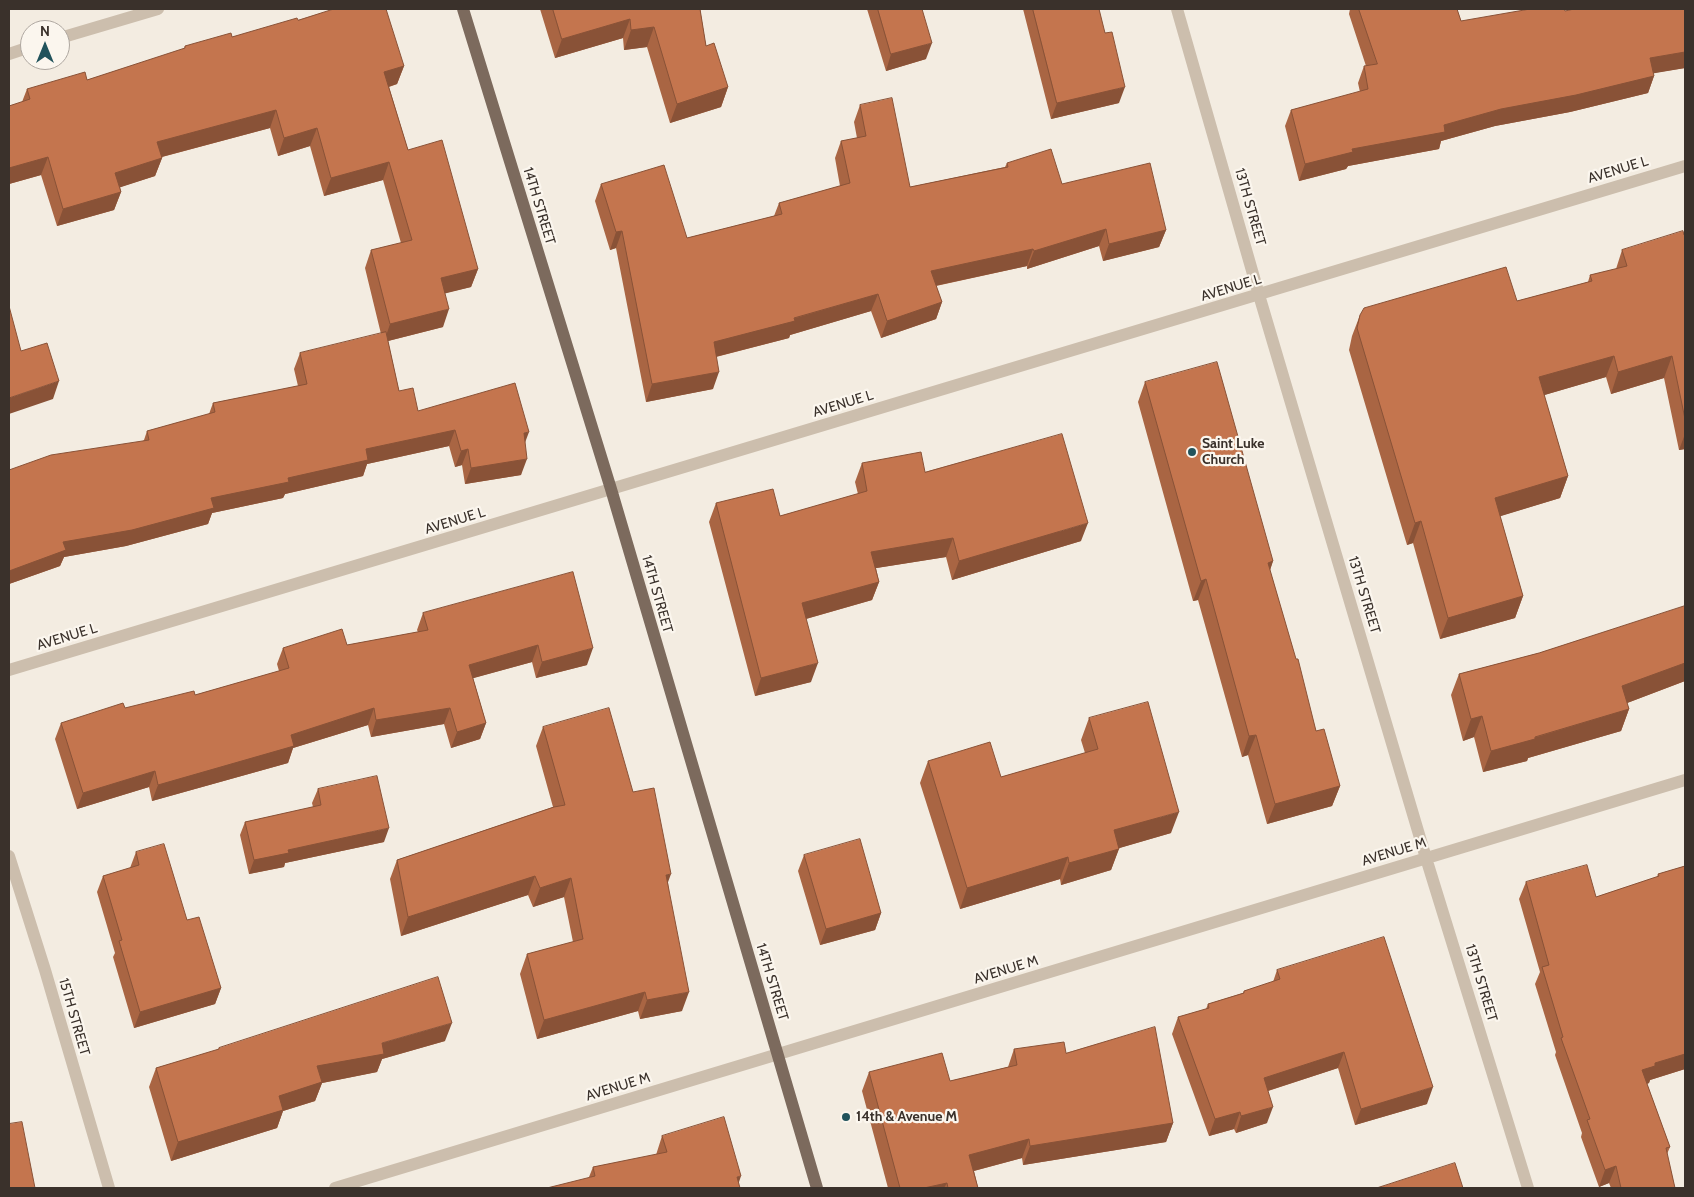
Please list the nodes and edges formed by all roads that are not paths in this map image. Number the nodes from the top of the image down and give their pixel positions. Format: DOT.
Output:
graph roads {
  1 [pos="158,9"];
  2 [pos="463,9"];
  3 [pos="1177,9"];
  4 [pos="70,35"];
  5 [pos="1685,166"];
  6 [pos="1259,295"];
  7 [pos="611,489"];
  8 [pos="9,670"];
  9 [pos="1685,780"];
  10 [pos="9,856"];
  11 [pos="1426,858"];
  12 [pos="778,1055"];
  13 [pos="109,1188"];
  14 [pos="335,1188"];
  15 [pos="817,1188"];
  16 [pos="1528,1188"];
  1 -- 4 [label="street"];
  2 -- 7 [label="main road, 14TH STREET"];
  3 -- 6 [label="street, 13TH STREET"];
  5 -- 6 [label="street, AVENUE L"];
  6 -- 7 [label="street, AVENUE L"];
  6 -- 11 [label="street, 13TH STREET"];
  7 -- 8 [label="street, AVENUE L"];
  7 -- 12 [label="main road, 14TH STREET"];
  9 -- 11 [label="street, AVENUE M"];
  10 -- 13 [label="street, 15TH STREET"];
  11 -- 12 [label="street, AVENUE M"];
  11 -- 16 [label="street, 13TH STREET"];
  12 -- 14 [label="street, AVENUE M"];
  12 -- 15 [label="main road, 14TH STREET"];
}
